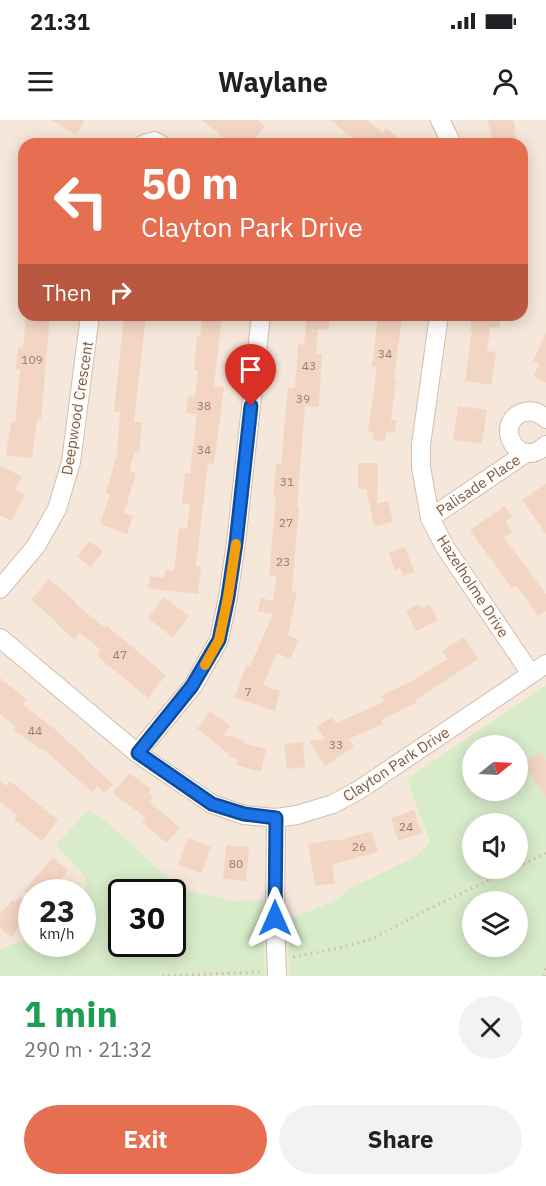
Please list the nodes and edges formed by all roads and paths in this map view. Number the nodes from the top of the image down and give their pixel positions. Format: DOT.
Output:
graph roads {
  1 [pos="440,120"];
  2 [pos="449,138"];
  3 [pos="89,321"];
  4 [pos="260,321"];
  5 [pos="438,321"];
  6 [pos="546,419"];
  7 [pos="546,445"];
  8 [pos="526,453"];
  9 [pos="430,518"];
  10 [pos="0,589"];
  11 [pos="0,638"];
  12 [pos="538,669"];
  13 [pos="138,753"];
  14 [pos="276,818"];
  15 [pos="546,853"];
  16 [pos="528,862"];
  17 [pos="493,879"];
  18 [pos="546,968"];
  19 [pos="277,970"];
  20 [pos="162,976"];
  21 [pos="544,976"];
  1 -- 2 [label="street"];
  3 -- 10 [label="street, Deepwood Crescent"];
  4 -- 13 [label="street"];
  5 -- 9 [label="street, Hazelholme Drive"];
  6 -- 8 [label="street, Palisade Place"];
  7 -- 8 [label="street, Palisade Place"];
  8 -- 9 [label="street, Palisade Place"];
  9 -- 12 [label="street, Hazelholme Drive"];
  11 -- 13 [label="street, Clayton Park Drive"];
  12 -- 14 [label="street, Clayton Park Drive"];
  13 -- 14 [label="street, Clayton Park Drive"];
  14 -- 19 [label="street"];
  15 -- 16 [label="path"];
  17 -- 19 [label="path"];
  18 -- 21 [label="path"];
  19 -- 20 [label="path"];
}
